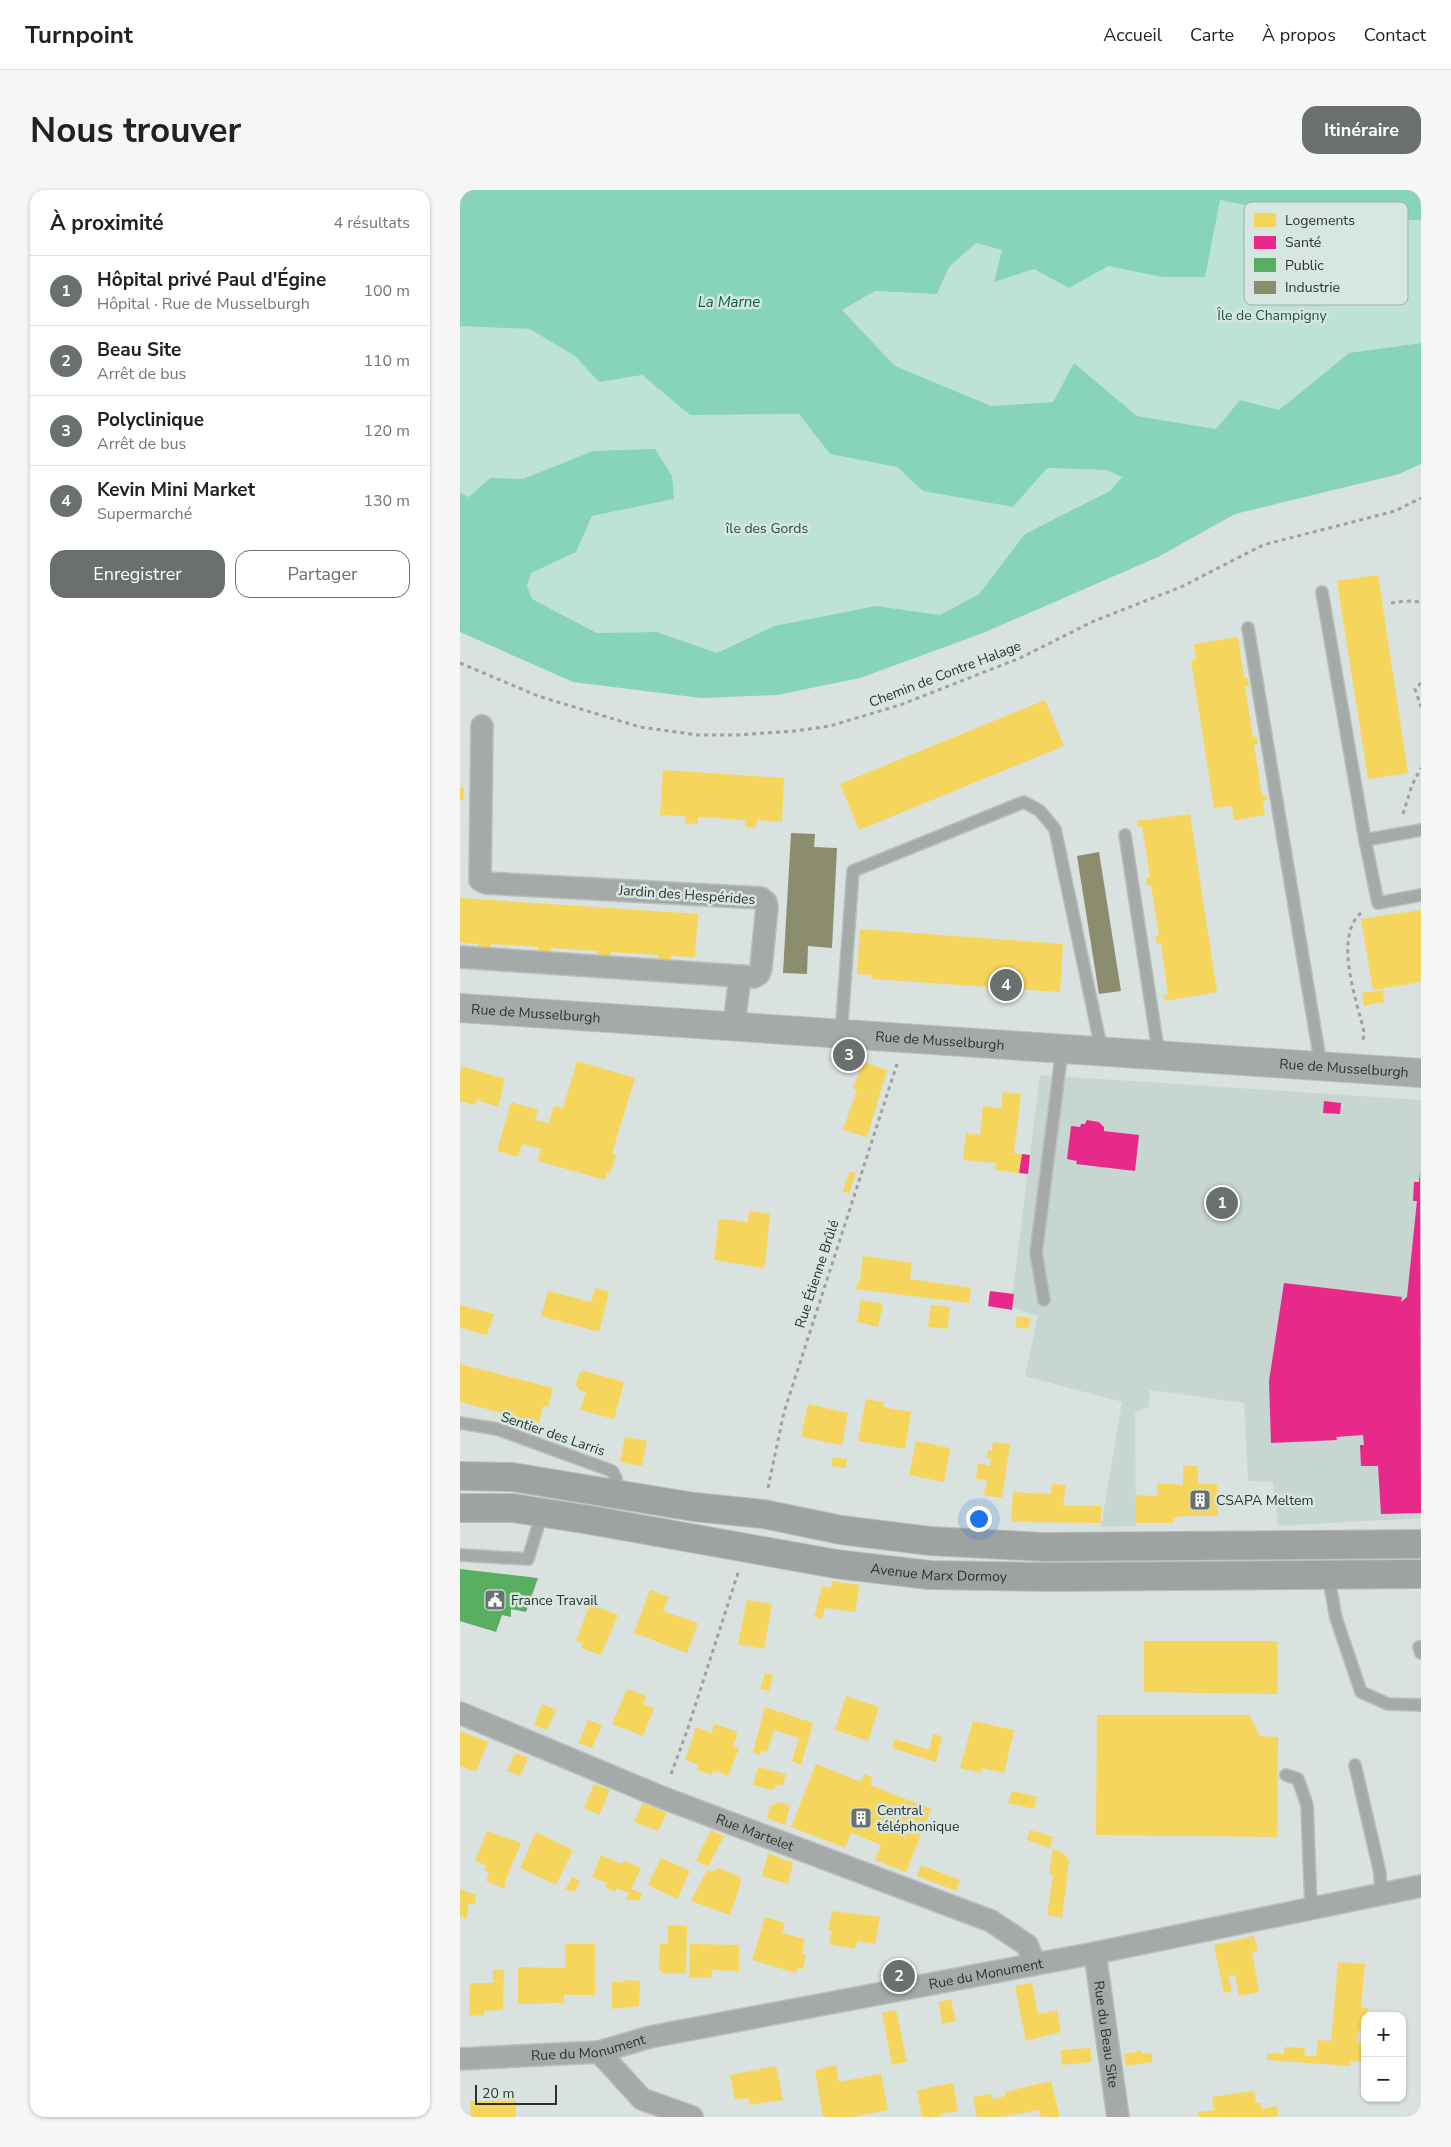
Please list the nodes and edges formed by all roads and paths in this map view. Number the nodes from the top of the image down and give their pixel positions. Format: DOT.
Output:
graph roads {
  1 [pos="1421,498"];
  2 [pos="1322,592"];
  3 [pos="1421,602"];
  4 [pos="1391,603"];
  5 [pos="1248,628"];
  6 [pos="460,663"];
  7 [pos="1421,683"];
  8 [pos="1421,707"];
  9 [pos="482,726"];
  10 [pos="1421,768"];
  11 [pos="1421,830"];
  12 [pos="1396,834"];
  13 [pos="1125,835"];
  14 [pos="1365,840"];
  15 [pos="1421,895"];
  16 [pos="1378,902"];
  17 [pos="460,957"];
  18 [pos="740,976"];
  19 [pos="460,1008"];
  20 [pos="734,1026"];
  21 [pos="841,1035"];
  22 [pos="1062,1050"];
  23 [pos="1102,1052"];
  24 [pos="900,1056"];
  25 [pos="1159,1056"];
  26 [pos="1321,1067"];
  27 [pos="1362,1069"];
  28 [pos="1421,1073"];
  29 [pos="1044,1300"];
  30 [pos="460,1422"];
  31 [pos="460,1476"];
  32 [pos="768,1492"];
  33 [pos="618,1495"];
  34 [pos="460,1508"];
  35 [pos="542,1513"];
  36 [pos="1421,1544"];
  37 [pos="460,1555"];
  38 [pos="739,1569"];
  39 [pos="1421,1574"];
  40 [pos="1328,1575"];
  41 [pos="1421,1705"];
  42 [pos="460,1713"];
  43 [pos="1355,1764"];
  44 [pos="1286,1775"];
  45 [pos="669,1777"];
  46 [pos="1421,1886"];
  47 [pos="1382,1895"];
  48 [pos="1311,1909"];
  49 [pos="1095,1952"];
  50 [pos="1035,1964"];
  51 [pos="599,2052"];
  52 [pos="460,2059"];
  53 [pos="681,2115"];
  54 [pos="1118,2117"];
  1 -- 6 [label="path, Chemin de Contre Halage"];
  2 -- 14 [label="lane"];
  3 -- 4 [label="path"];
  5 -- 26 [label="lane"];
  7 -- 8 [label="path"];
  9 -- 18 [label="street, Jardin des Hespérides"];
  10 -- 12 [label="path"];
  11 -- 12 [label="lane"];
  12 -- 14 [label="lane"];
  13 -- 25 [label="lane"];
  14 -- 16 [label="lane"];
  15 -- 16 [label="lane"];
  16 -- 27 [label="path"];
  17 -- 18 [label="street, Jardin des Hespérides"];
  18 -- 20 [label="street"];
  19 -- 20 [label="street, Rue de Musselburgh"];
  20 -- 21 [label="street, Rue de Musselburgh"];
  21 -- 22 [label="street, Rue de Musselburgh"];
  21 -- 23 [label="lane"];
  22 -- 23 [label="street, Rue de Musselburgh"];
  22 -- 29 [label="lane"];
  23 -- 25 [label="street, Rue de Musselburgh"];
  24 -- 32 [label="path, Rue Étienne Brûlé"];
  25 -- 26 [label="street, Rue de Musselburgh"];
  26 -- 27 [label="street, Rue de Musselburgh"];
  27 -- 28 [label="street, Rue de Musselburgh"];
  30 -- 33 [label="lane, Sentier des Larris"];
  31 -- 33 [label="main road"];
  33 -- 36 [label="main road"];
  34 -- 35 [label="main road, Avenue Marx Dormoy"];
  35 -- 37 [label="lane"];
  35 -- 40 [label="main road, Avenue Marx Dormoy"];
  38 -- 45 [label="path"];
  39 -- 40 [label="main road, Avenue Marx Dormoy"];
  40 -- 41 [label="lane"];
  42 -- 50 [label="street, Rue Martelet"];
  43 -- 47 [label="lane"];
  44 -- 48 [label="lane"];
  46 -- 47 [label="street, Rue du Monument"];
  47 -- 48 [label="street, Rue du Monument"];
  48 -- 49 [label="street, Rue du Monument"];
  49 -- 50 [label="street, Rue du Monument"];
  49 -- 54 [label="street, Rue du Beau Site"];
  50 -- 51 [label="street, Rue du Monument"];
  51 -- 52 [label="street, Rue du Monument"];
  51 -- 53 [label="street"];
}
